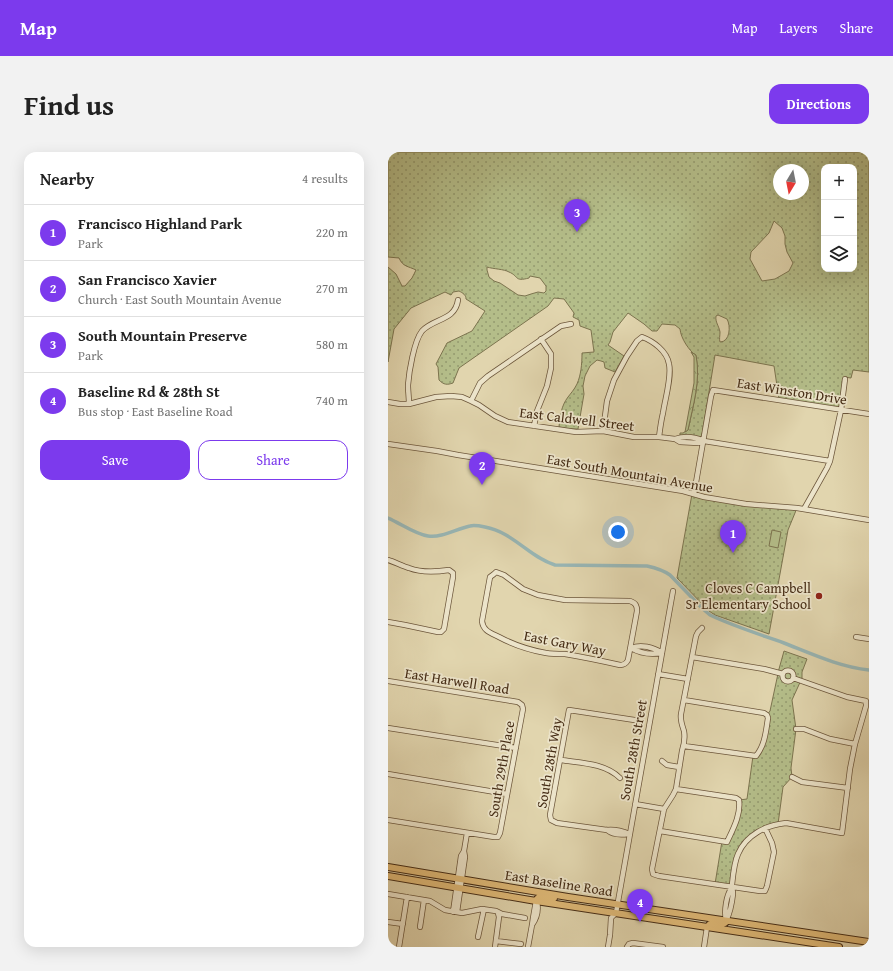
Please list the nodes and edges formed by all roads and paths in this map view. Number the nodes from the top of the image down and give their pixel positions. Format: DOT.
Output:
graph roads {
  1 [pos="458,300"];
  2 [pos="571,324"];
  3 [pos="541,339"];
  4 [pos="846,379"];
  5 [pos="471,401"];
  6 [pos="388,402"];
  7 [pos="409,404"];
  8 [pos="841,410"];
  9 [pos="869,414"];
  10 [pos="534,426"];
  11 [pos="603,431"];
  12 [pos="659,437"];
  13 [pos="704,441"];
  14 [pos="388,444"];
  15 [pos="830,461"];
  16 [pos="694,494"];
  17 [pos="804,509"];
  18 [pos="869,520"];
  19 [pos="388,560"];
  20 [pos="673,591"];
  21 [pos="388,622"];
  22 [pos="702,628"];
  23 [pos="856,637"];
  24 [pos="869,639"];
  25 [pos="647,646"];
  26 [pos="631,648"];
  27 [pos="662,653"];
  28 [pos="646,654"];
  29 [pos="692,657"];
  30 [pos="658,674"];
  31 [pos="783,674"];
  32 [pos="793,678"];
  33 [pos="688,679"];
  34 [pos="388,681"];
  35 [pos="684,700"];
  36 [pos="522,705"];
  37 [pos="641,722"];
  38 [pos="388,728"];
  39 [pos="796,729"];
  40 [pos="855,744"];
  41 [pos="684,746"];
  42 [pos="516,748"];
  43 [pos="561,760"];
  44 [pos="662,760"];
  45 [pos="679,767"];
  46 [pos="388,774"];
  47 [pos="792,777"];
  48 [pos="620,778"];
  49 [pos="848,788"];
  50 [pos="676,789"];
  51 [pos="508,794"];
  52 [pos="635,804"];
  53 [pos="664,809"];
  54 [pos="388,820"];
  55 [pos="765,828"];
  56 [pos="660,831"];
  57 [pos="468,833"];
  58 [pos="630,834"];
  59 [pos="388,867"];
  60 [pos="388,876"];
  61 [pos="460,879"];
  62 [pos="732,887"];
  63 [pos="458,888"];
  64 [pos="388,894"];
  65 [pos="407,897"];
  66 [pos="568,897"];
  67 [pos="424,900"];
  68 [pos="536,901"];
  69 [pos="617,904"];
  70 [pos="484,909"];
  71 [pos="455,912"];
  72 [pos="498,913"];
  73 [pos="616,913"];
  74 [pos="700,917"];
  75 [pos="525,918"];
  76 [pos="726,921"];
  77 [pos="388,922"];
  78 [pos="403,924"];
  79 [pos="420,927"];
  80 [pos="707,927"];
  81 [pos="736,931"];
  82 [pos="799,932"];
  83 [pos="478,937"];
  84 [pos="496,940"];
  85 [pos="797,941"];
  86 [pos="520,944"];
  87 [pos="869,944"];
  88 [pos="628,945"];
  89 [pos="655,946"];
  90 [pos="399,947"];
  91 [pos="495,947"];
  92 [pos="528,947"];
  93 [pos="608,947"];
  94 [pos="663,947"];
  95 [pos="704,947"];
  96 [pos="839,947"];
  1 -- 7 [label="street"];
  2 -- 3 [label="street"];
  3 -- 5 [label="street"];
  3 -- 10 [label="street"];
  4 -- 8 [label="street"];
  5 -- 7 [label="street, East Caldwell Street"];
  5 -- 10 [label="street, East Caldwell Street"];
  6 -- 7 [label="street, East Caldwell Street"];
  8 -- 9 [label="street, East Winston Drive"];
  8 -- 13 [label="street, East Winston Drive"];
  8 -- 15 [label="street"];
  10 -- 11 [label="street, East Caldwell Street"];
  11 -- 12 [label="street, East Caldwell Street"];
  11 -- 12 [label="street"];
  12 -- 13 [label="street, East Caldwell Street"];
  13 -- 15 [label="street, East Caldwell Street"];
  13 -- 16 [label="street"];
  14 -- 16 [label="street, East South Mountain Avenue"];
  15 -- 17 [label="street"];
  16 -- 17 [label="street, East South Mountain Avenue"];
  17 -- 18 [label="street, East South Mountain Avenue"];
  19 -- 21 [label="street"];
  20 -- 27 [label="street, South 28th Street"];
  22 -- 29 [label="street"];
  23 -- 24 [label="street"];
  25 -- 26 [label="street"];
  25 -- 27 [label="street"];
  25 -- 28 [label="street"];
  26 -- 26 [label="street, East Gary Way"];
  26 -- 28 [label="street"];
  27 -- 28 [label="street"];
  27 -- 30 [label="street, South 28th Street"];
  29 -- 31 [label="street"];
  29 -- 33 [label="street"];
  30 -- 33 [label="street"];
  30 -- 52 [label="street, South 28th Street"];
  31 -- 32 [label="street"];
  31 -- 32 [label="street"];
  32 -- 40 [label="street"];
  33 -- 35 [label="street"];
  34 -- 36 [label="street, East Harwell Road"];
  35 -- 41 [label="street"];
  35 -- 41 [label="street"];
  36 -- 42 [label="street, South 29th Place"];
  37 -- 43 [label="street, South 28th Way"];
  38 -- 42 [label="street"];
  39 -- 40 [label="street"];
  40 -- 49 [label="street"];
  41 -- 45 [label="street"];
  42 -- 51 [label="street, South 29th Place"];
  43 -- 48 [label="street"];
  43 -- 58 [label="street, South 28th Way"];
  44 -- 45 [label="street"];
  45 -- 50 [label="street"];
  46 -- 51 [label="street"];
  47 -- 49 [label="street"];
  49 -- 55 [label="street"];
  50 -- 53 [label="street"];
  50 -- 56 [label="street"];
  51 -- 57 [label="street, South 29th Place"];
  52 -- 53 [label="street"];
  52 -- 58 [label="street, South 28th Street"];
  53 -- 56 [label="street"];
  54 -- 57 [label="street"];
  55 -- 62 [label="street"];
  55 -- 62 [label="street"];
  56 -- 62 [label="street"];
  57 -- 61 [label="street"];
  58 -- 69 [label="street, South 28th Street"];
  59 -- 61 [label="main road, East Baseline Road"];
  60 -- 63 [label="main road, East Baseline Road"];
  61 -- 63 [label="street"];
  61 -- 66 [label="main road, East Baseline Road"];
  62 -- 76 [label="street"];
  63 -- 68 [label="main road, East Baseline Road"];
  63 -- 71 [label="street"];
  64 -- 65 [label="street"];
  65 -- 67 [label="street"];
  65 -- 78 [label="street"];
  66 -- 68 [label="main road"];
  66 -- 69 [label="main road, East Baseline Road"];
  67 -- 71 [label="street"];
  67 -- 79 [label="street"];
  68 -- 73 [label="main road, East Baseline Road"];
  68 -- 92 [label="street"];
  69 -- 73 [label="street, South 28th Street"];
  69 -- 74 [label="main road, East Baseline Road"];
  70 -- 71 [label="street"];
  70 -- 72 [label="street"];
  70 -- 83 [label="street"];
  72 -- 75 [label="street"];
  72 -- 84 [label="street"];
  73 -- 80 [label="main road, East Baseline Road"];
  73 -- 93 [label="street, South 28th Street"];
  74 -- 76 [label="main road, East Baseline Road"];
  74 -- 80 [label="main road"];
  76 -- 80 [label="main road"];
  76 -- 81 [label="main road"];
  76 -- 82 [label="main road, East Baseline Road"];
  77 -- 78 [label="street"];
  78 -- 90 [label="street"];
  80 -- 81 [label="main road, East Baseline Road"];
  80 -- 95 [label="street"];
  81 -- 85 [label="main road, East Baseline Road"];
  82 -- 85 [label="main road"];
  82 -- 87 [label="main road, East Baseline Road"];
  84 -- 86 [label="street"];
  84 -- 91 [label="street"];
  85 -- 96 [label="main road, East Baseline Road"];
  88 -- 89 [label="street"];
  89 -- 94 [label="street"];
}
